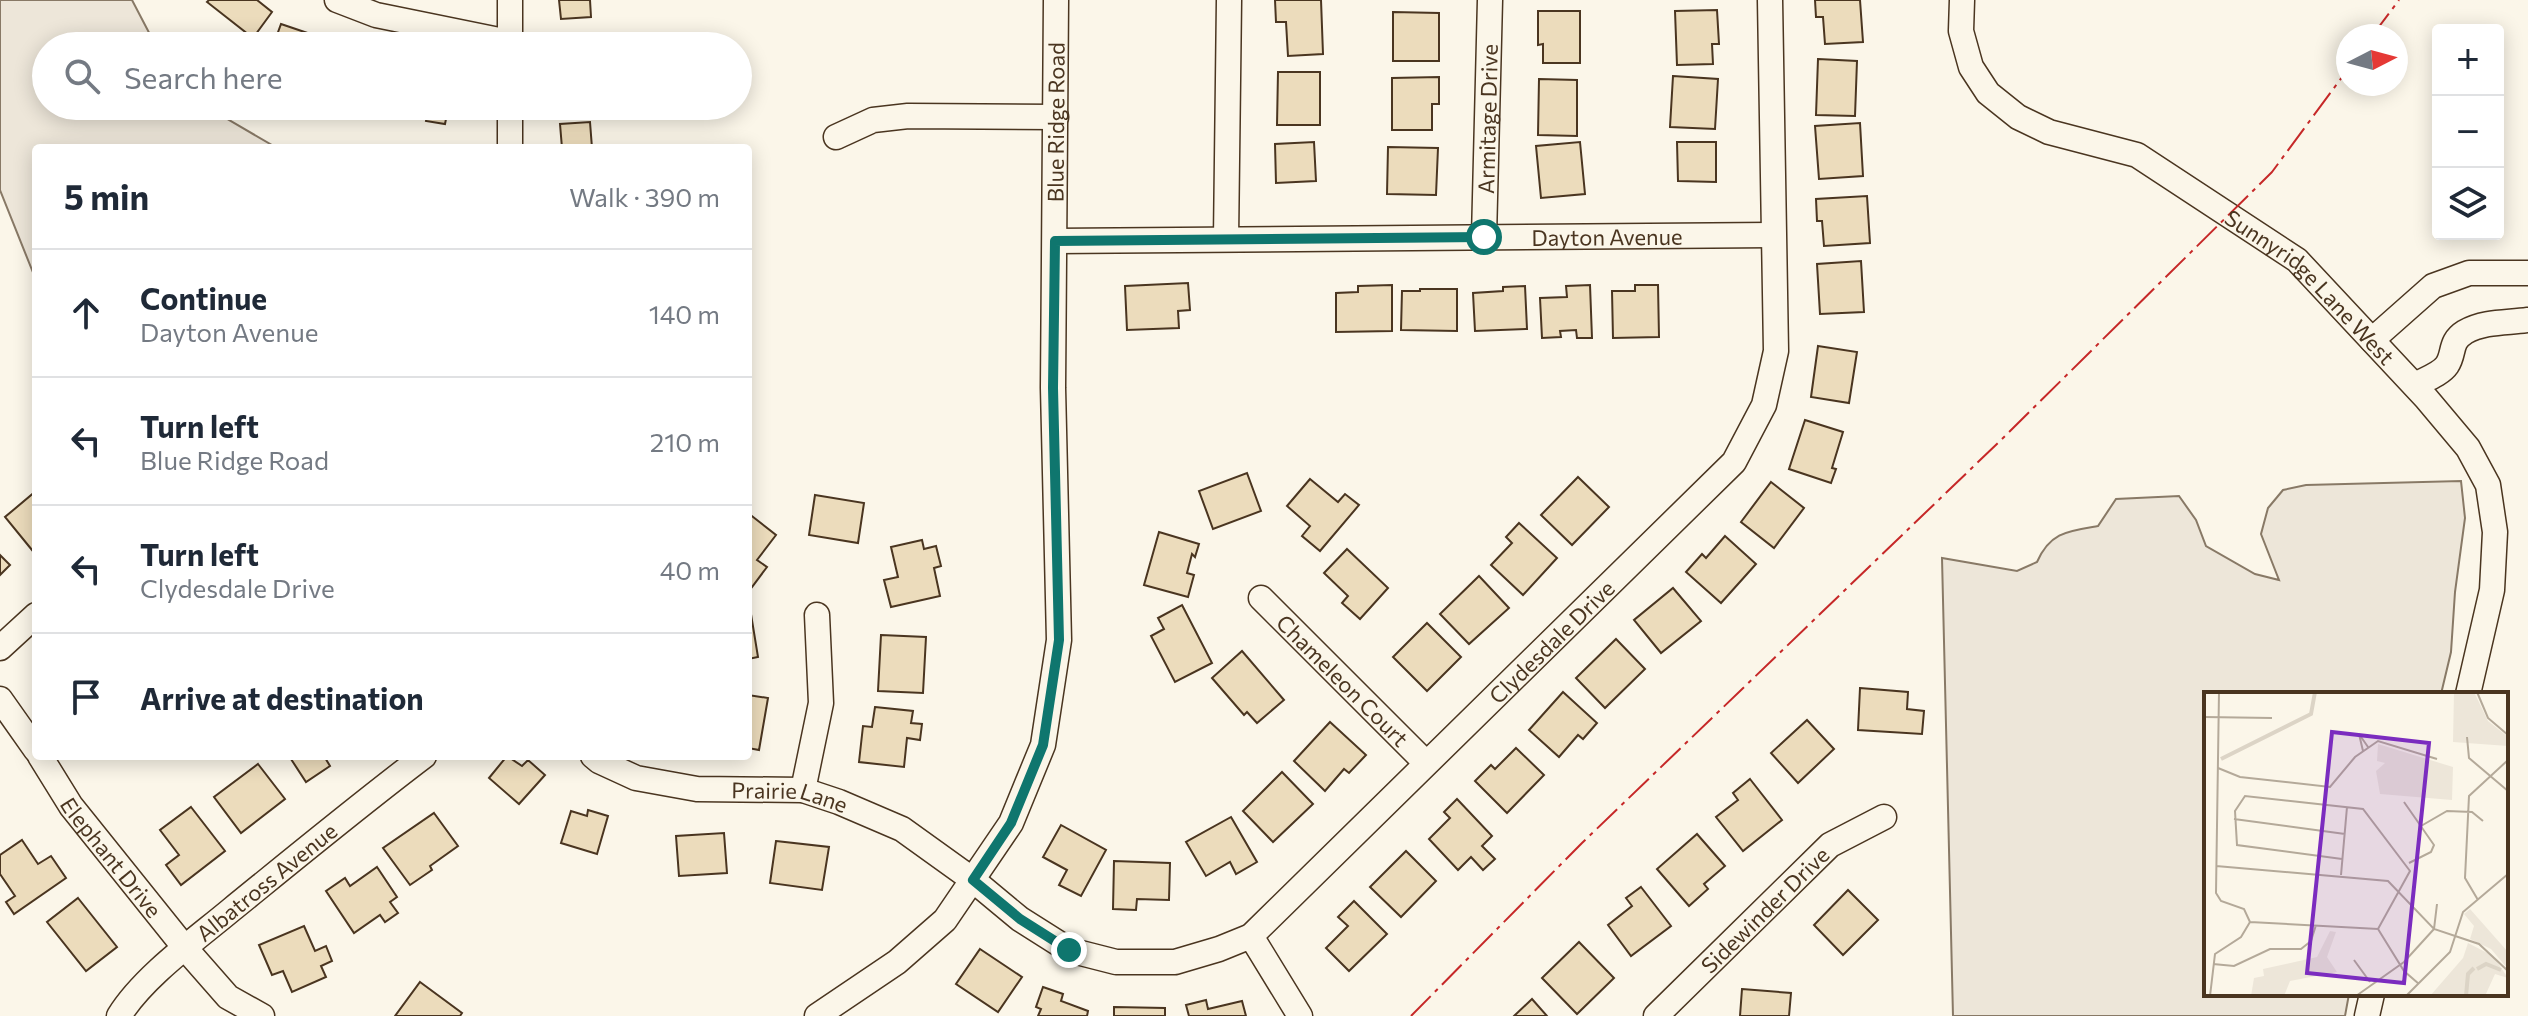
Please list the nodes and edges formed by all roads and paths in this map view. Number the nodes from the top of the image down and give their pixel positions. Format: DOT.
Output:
graph roads {
  1 [pos="337,0"];
  2 [pos="510,0"];
  3 [pos="1056,0"];
  4 [pos="1229,0"];
  5 [pos="1490,0"];
  6 [pos="1770,0"];
  7 [pos="1962,0"];
  8 [pos="455,32"];
  9 [pos="510,32"];
  10 [pos="1056,117"];
  11 [pos="510,120"];
  12 [pos="836,137"];
  13 [pos="510,144"];
  14 [pos="1773,235"];
  15 [pos="1484,237"];
  16 [pos="1226,239"];
  17 [pos="1055,241"];
  18 [pos="2528,273"];
  19 [pos="2528,320"];
  20 [pos="2372,340"];
  21 [pos="2415,385"];
  22 [pos="1261,598"];
  23 [pos="817,615"];
  24 [pos="32,619"];
  25 [pos="0,648"];
  26 [pos="2468,692"];
  27 [pos="0,699"];
  28 [pos="32,744"];
  29 [pos="42,760"];
  30 [pos="419,760"];
  31 [pos="598,760"];
  32 [pos="1426,763"];
  33 [pos="803,790"];
  34 [pos="1884,817"];
  35 [pos="973,880"];
  36 [pos="1251,936"];
  37 [pos="185,948"];
  38 [pos="2372,996"];
  39 [pos="119,1016"];
  40 [pos="262,1016"];
  41 [pos="817,1016"];
  42 [pos="1300,1016"];
  43 [pos="1656,1016"];
  44 [pos="2367,1016"];
  1 -- 8 [label="street"];
  2 -- 9 [label="street"];
  3 -- 10 [label="street, Blue Ridge Road"];
  4 -- 16 [label="street"];
  5 -- 15 [label="street, Armitage Drive"];
  6 -- 14 [label="street, Clydesdale Drive"];
  7 -- 20 [label="street, Sunnyridge Lane West"];
  10 -- 12 [label="street"];
  10 -- 17 [label="street, Blue Ridge Road"];
  11 -- 13 [label="street"];
  14 -- 15 [label="street, Dayton Avenue"];
  14 -- 32 [label="street, Clydesdale Drive"];
  15 -- 16 [label="street, Dayton Avenue"];
  16 -- 17 [label="street, Dayton Avenue"];
  17 -- 35 [label="street, Blue Ridge Road"];
  18 -- 20 [label="street"];
  19 -- 21 [label="street"];
  20 -- 21 [label="street, Sunnyridge Lane West"];
  21 -- 26 [label="street, Sunnyridge Lane West"];
  22 -- 32 [label="street, Chameleon Court"];
  23 -- 33 [label="street"];
  24 -- 25 [label="street"];
  27 -- 28 [label="street"];
  29 -- 37 [label="street, Elephant Drive"];
  30 -- 37 [label="street, Albatross Avenue"];
  31 -- 33 [label="street, Prairie Lane"];
  32 -- 36 [label="street, Clydesdale Drive"];
  33 -- 35 [label="street, Prairie Lane"];
  34 -- 43 [label="street, Sidewinder Drive"];
  35 -- 36 [label="street, Clydesdale Drive"];
  35 -- 41 [label="street, Blue Ridge Road"];
  36 -- 42 [label="street"];
  37 -- 39 [label="street, Albatross Avenue"];
  37 -- 40 [label="street, Elephant Drive"];
  38 -- 44 [label="street"];
}
